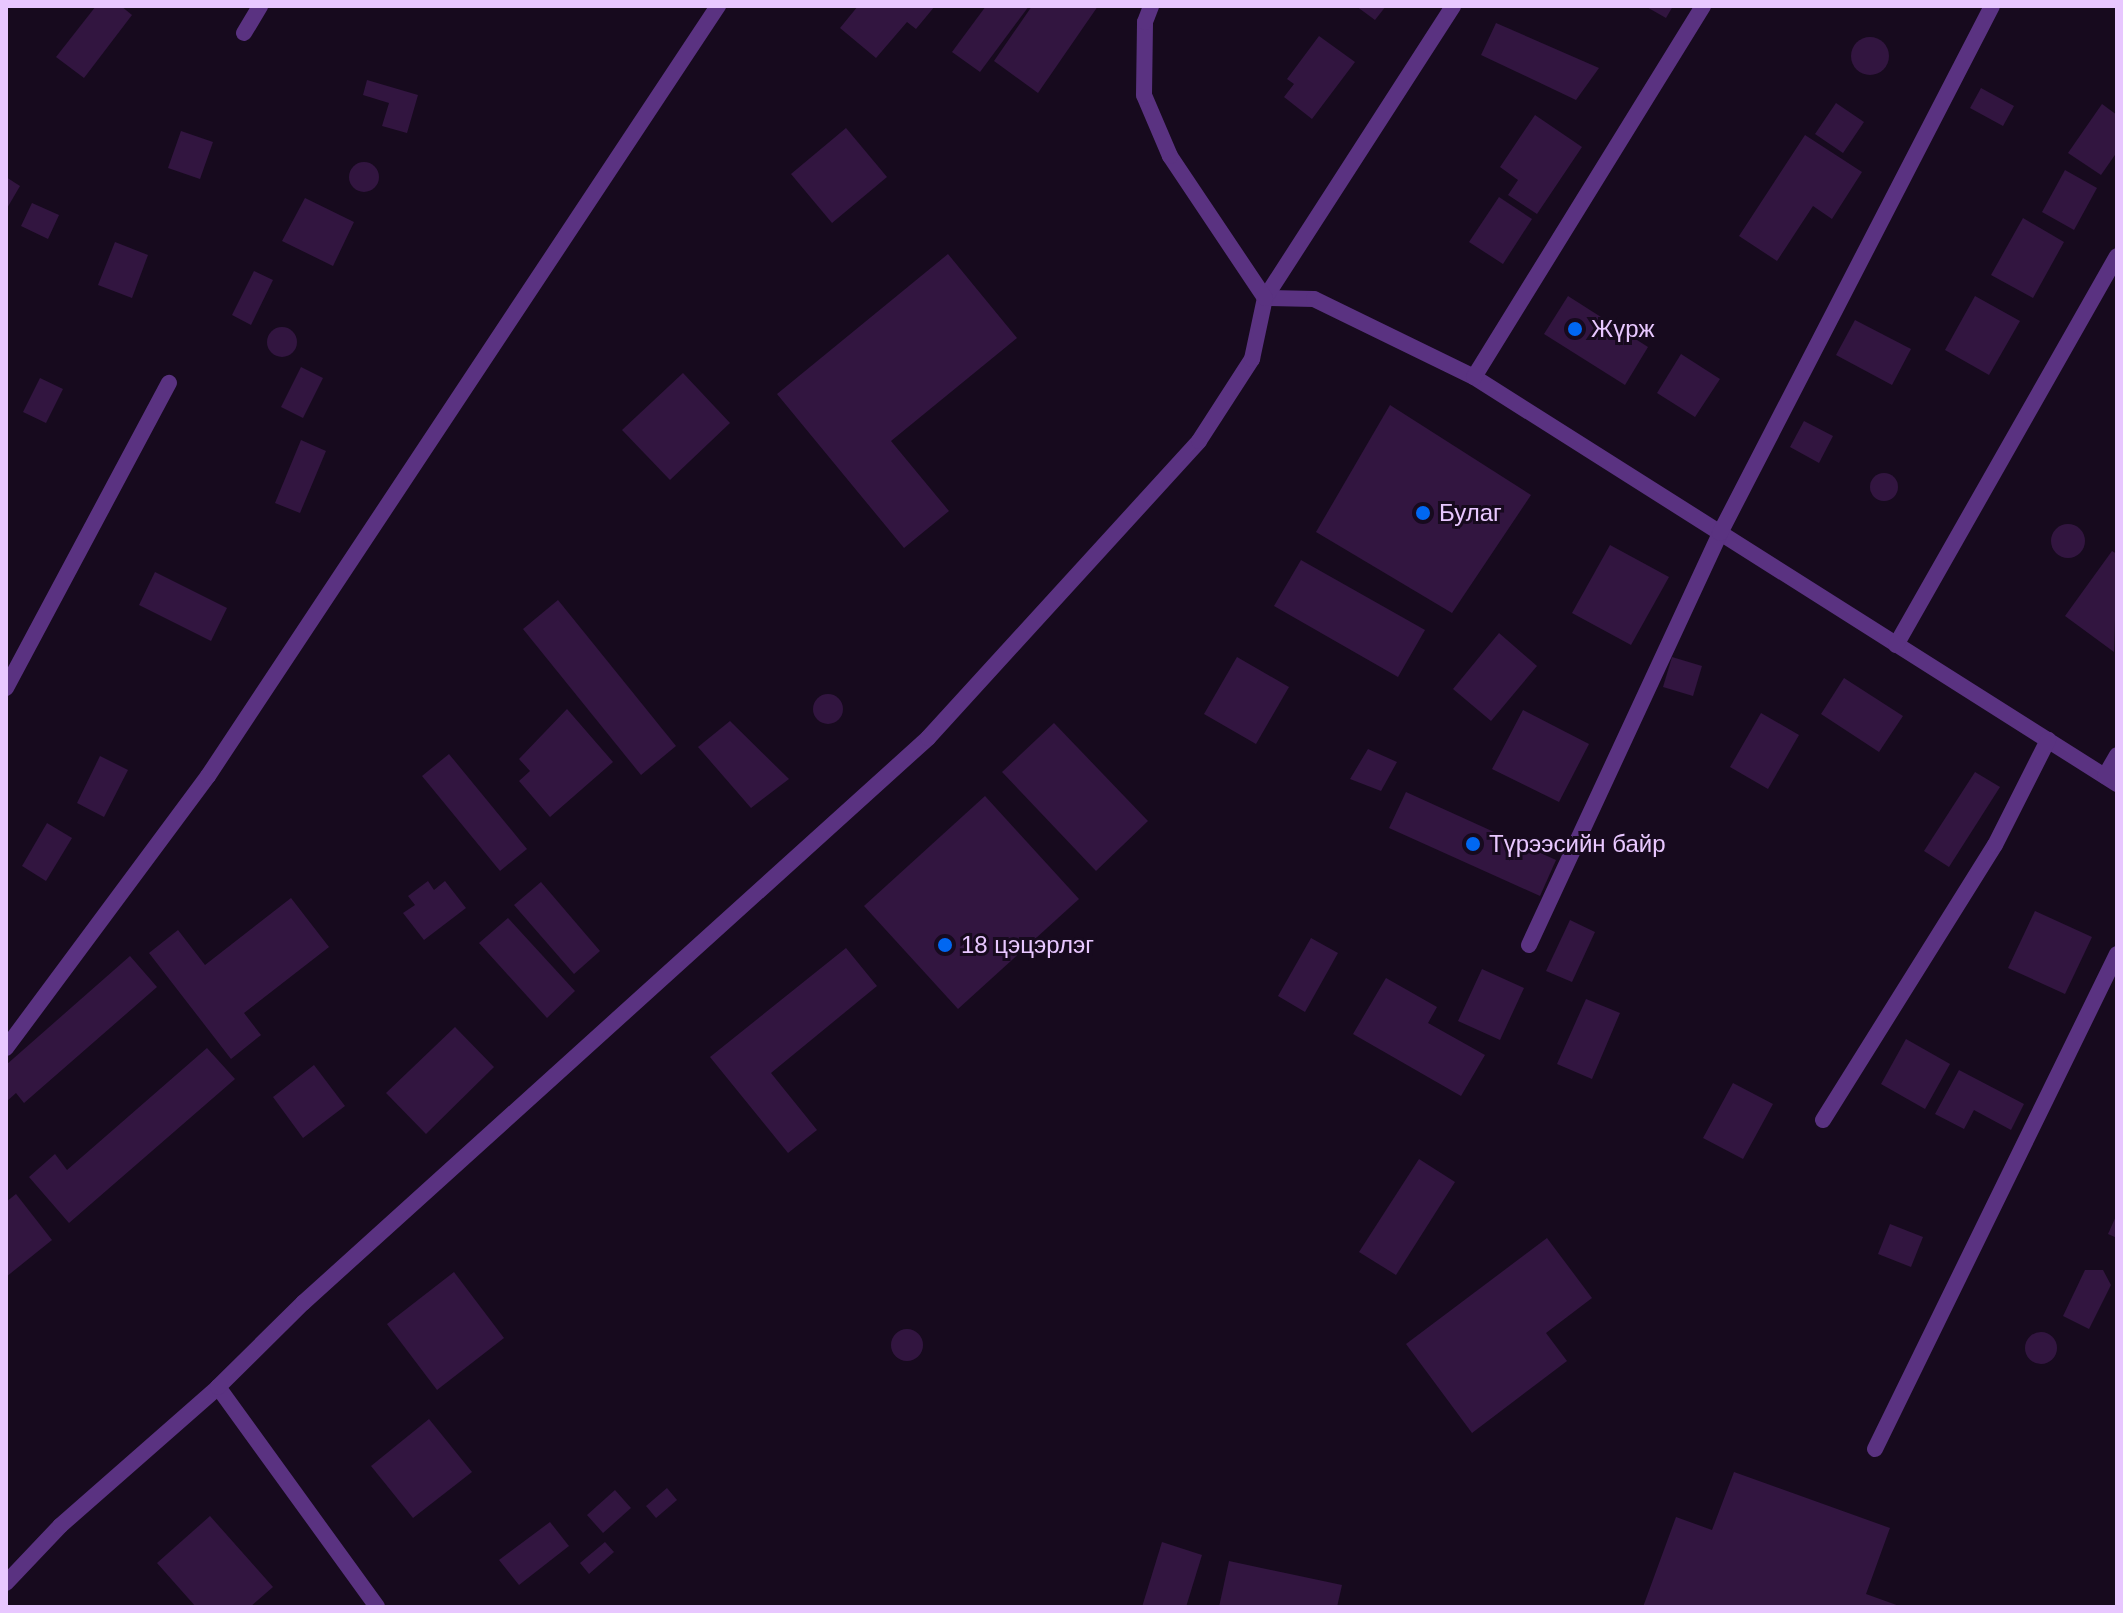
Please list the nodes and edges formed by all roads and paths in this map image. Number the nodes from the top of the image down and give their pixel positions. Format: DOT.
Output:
graph roads {
  1 [pos="260,6"];
  2 [pos="718,6"];
  3 [pos="1151,6"];
  4 [pos="1453,6"];
  5 [pos="1703,6"];
  6 [pos="1992,6"];
  7 [pos="244,33"];
  8 [pos="2117,256"];
  9 [pos="1265,298"];
  10 [pos="1474,377"];
  11 [pos="169,383"];
  12 [pos="1720,533"];
  13 [pos="1896,645"];
  14 [pos="6,688"];
  15 [pos="2048,740"];
  16 [pos="2117,755"];
  17 [pos="2111,780"];
  18 [pos="1529,945"];
  19 [pos="2117,954"];
  20 [pos="6,1048"];
  21 [pos="1823,1120"];
  22 [pos="218,1387"];
  23 [pos="1875,1449"];
  24 [pos="6,1583"];
  25 [pos="377,1607"];
  1 -- 7 [label="street"];
  2 -- 20 [label="street"];
  3 -- 9 [label="street"];
  4 -- 9 [label="street"];
  5 -- 10 [label="street"];
  6 -- 12 [label="street"];
  8 -- 13 [label="street"];
  9 -- 10 [label="street"];
  9 -- 22 [label="street"];
  10 -- 12 [label="street"];
  11 -- 14 [label="street"];
  12 -- 13 [label="street"];
  12 -- 18 [label="street"];
  13 -- 15 [label="street"];
  15 -- 17 [label="street"];
  15 -- 21 [label="street"];
  16 -- 17 [label="street"];
  19 -- 23 [label="street"];
  22 -- 24 [label="street"];
  22 -- 25 [label="street"];
}
